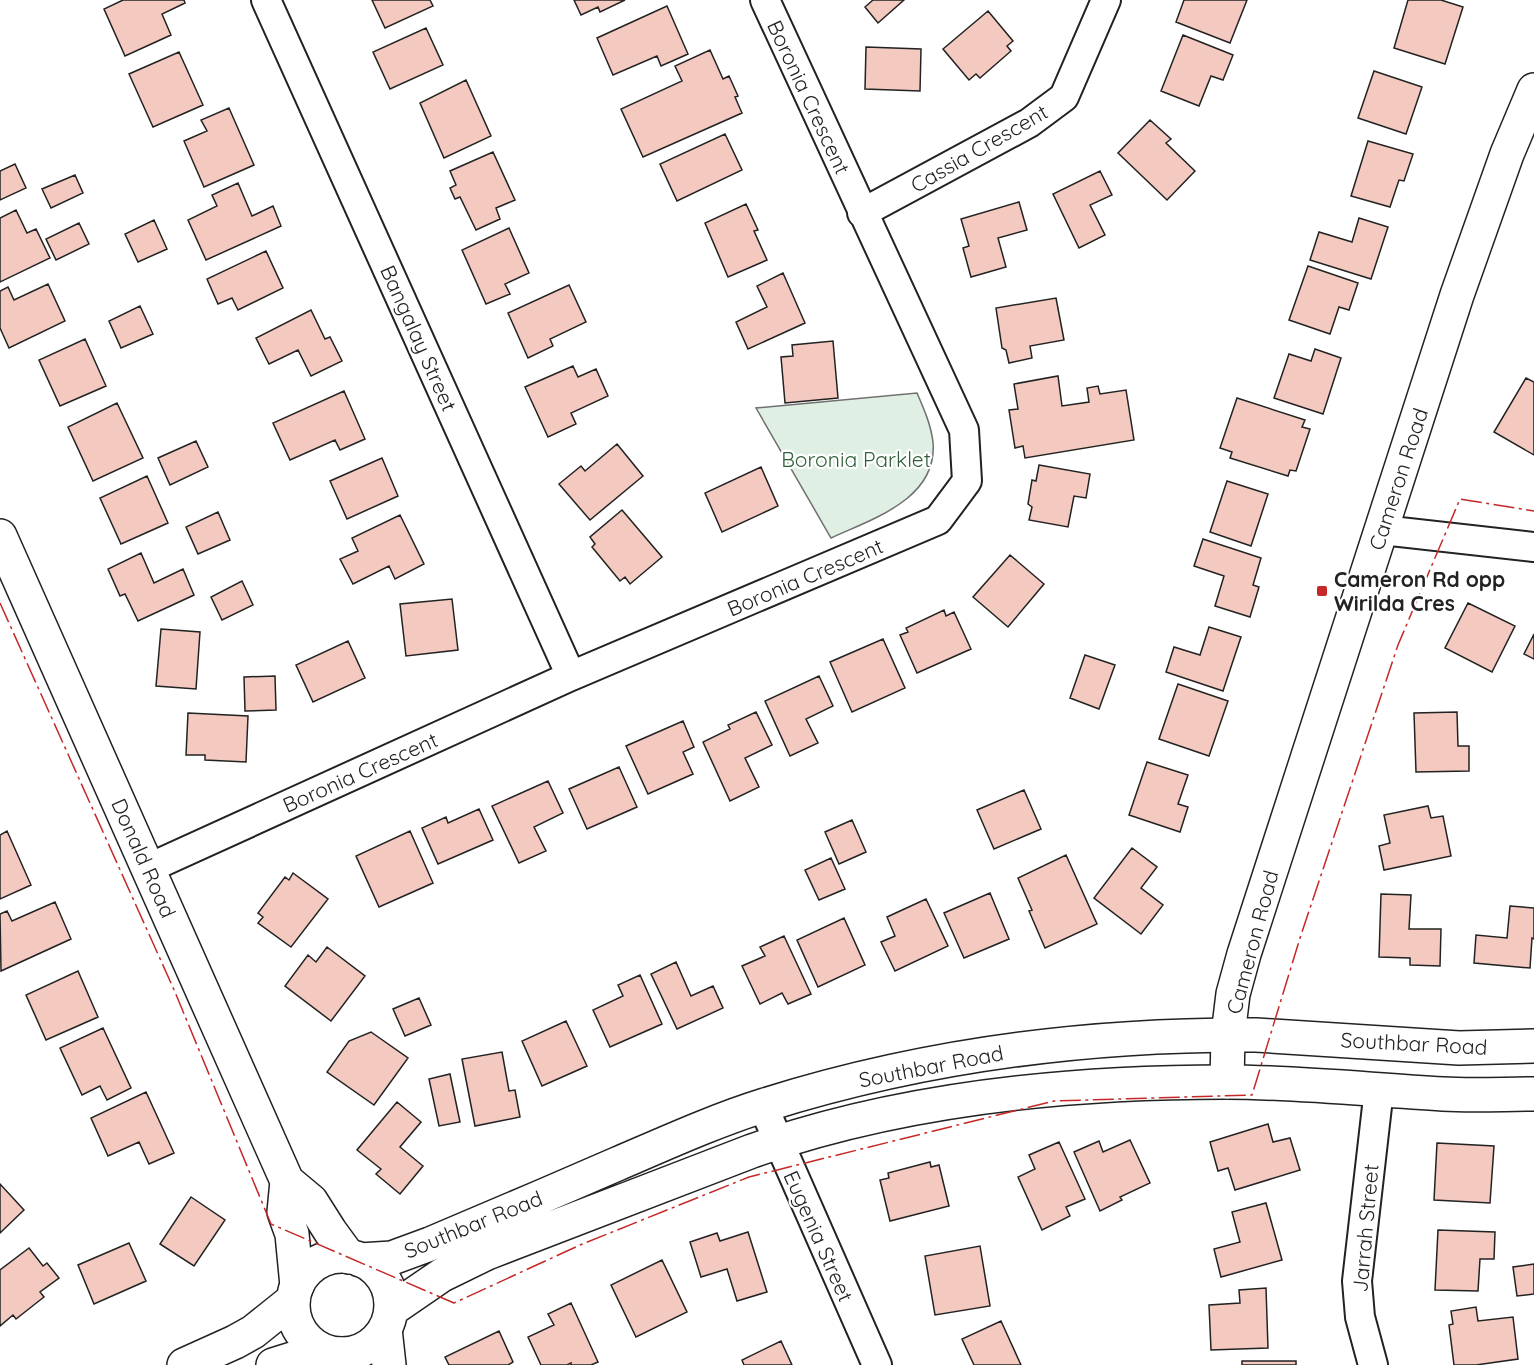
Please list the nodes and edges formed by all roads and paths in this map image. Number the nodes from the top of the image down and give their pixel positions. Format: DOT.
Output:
graph roads {
  1 [pos="266,0"];
  2 [pos="765,0"];
  3 [pos="1106,0"];
  4 [pos="1534,90"];
  5 [pos="862,213"];
  6 [pos="1382,530"];
  7 [pos="0,536"];
  8 [pos="1534,547"];
  9 [pos="571,676"];
  10 [pos="149,868"];
  11 [pos="1228,1035"];
  12 [pos="1534,1046"];
  13 [pos="1227,1082"];
  14 [pos="1379,1089"];
  15 [pos="1534,1094"];
  16 [pos="763,1106"];
  17 [pos="778,1142"];
  18 [pos="287,1181"];
  19 [pos="354,1258"];
  20 [pos="295,1293"];
  21 [pos="388,1319"];
  22 [pos="337,1356"];
  23 [pos="184,1365"];
  24 [pos="273,1365"];
  25 [pos="389,1365"];
  26 [pos="877,1365"];
  27 [pos="1372,1365"];
  1 -- 9 [label="street, Bangalay Street"];
  2 -- 5 [label="street, Boronia Crescent"];
  3 -- 5 [label="street, Cassia Crescent"];
  4 -- 6 [label="main road, Cameron Road"];
  5 -- 9 [label="street, Boronia Crescent"];
  6 -- 8 [label="street"];
  6 -- 11 [label="main road, Cameron Road"];
  7 -- 10 [label="main road, Donald Road"];
  9 -- 10 [label="street, Boronia Crescent"];
  10 -- 18 [label="main road, Donald Road"];
  11 -- 12 [label="main road, Southbar Road"];
  11 -- 13 [label="main road, Cameron Road"];
  11 -- 16 [label="main road, Southbar Road"];
  13 -- 14 [label="main road, Southbar Road"];
  13 -- 17 [label="main road, Southbar Road"];
  14 -- 15 [label="main road, Southbar Road"];
  14 -- 27 [label="street, Jarrah Street"];
  16 -- 17 [label="street, Eugenia Street"];
  16 -- 19 [label="main road, Southbar Road"];
  17 -- 21 [label="main road, Southbar Road"];
  17 -- 26 [label="street, Eugenia Street"];
  18 -- 19 [label="main road, Donald Road"];
  18 -- 20 [label="main road, Donald Road"];
  19 -- 20 [label="main road"];
  19 -- 21 [label="main road"];
  20 -- 22 [label="main road"];
  20 -- 23 [label="main road"];
  21 -- 22 [label="main road"];
  21 -- 25 [label="main road"];
  22 -- 24 [label="main road"];
}
